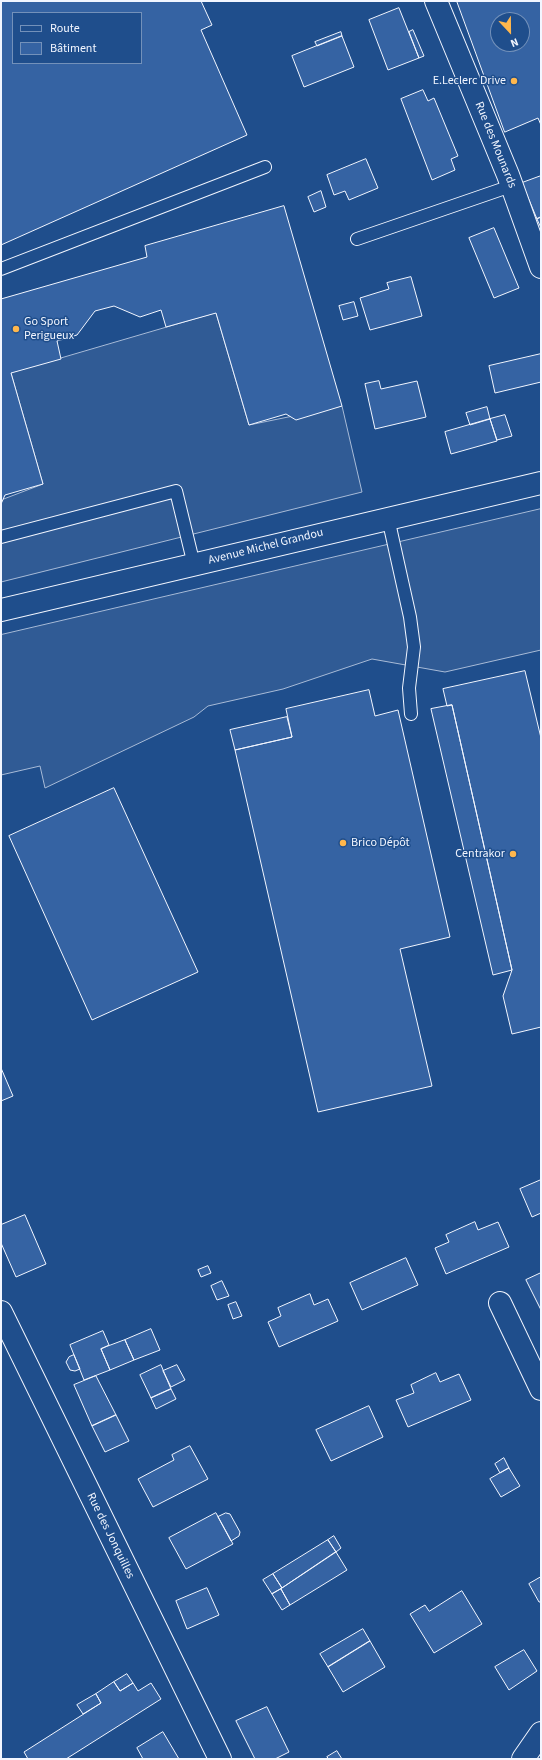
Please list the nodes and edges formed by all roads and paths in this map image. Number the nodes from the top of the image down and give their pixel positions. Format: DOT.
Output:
graph roads {
  1 [pos="436,1"];
  2 [pos="265,167"];
  3 [pos="511,186"];
  4 [pos="357,239"];
  5 [pos="541,267"];
  6 [pos="1,269"];
  7 [pos="538,484"];
  8 [pos="388,518"];
  9 [pos="1,537"];
  10 [pos="194,565"];
  11 [pos="1,610"];
  12 [pos="411,714"];
  13 [pos="500,1303"];
  14 [pos="1,1312"];
  15 [pos="541,1389"];
  16 [pos="541,1733"];
  17 [pos="220,1759"];
  18 [pos="523,1759"];
  1 -- 3 [label="street, Rue des Mounards"];
  2 -- 6 [label="lane"];
  3 -- 4 [label="lane"];
  3 -- 5 [label="street, Rue des Mounards"];
  7 -- 8 [label="street, Avenue Michel Grandou"];
  8 -- 10 [label="street, Avenue Michel Grandou"];
  8 -- 12 [label="lane"];
  9 -- 10 [label="lane"];
  10 -- 11 [label="street, Avenue Michel Grandou"];
  13 -- 15 [label="street"];
  14 -- 17 [label="street, Rue des Jonquilles"];
  16 -- 18 [label="street"];
}
